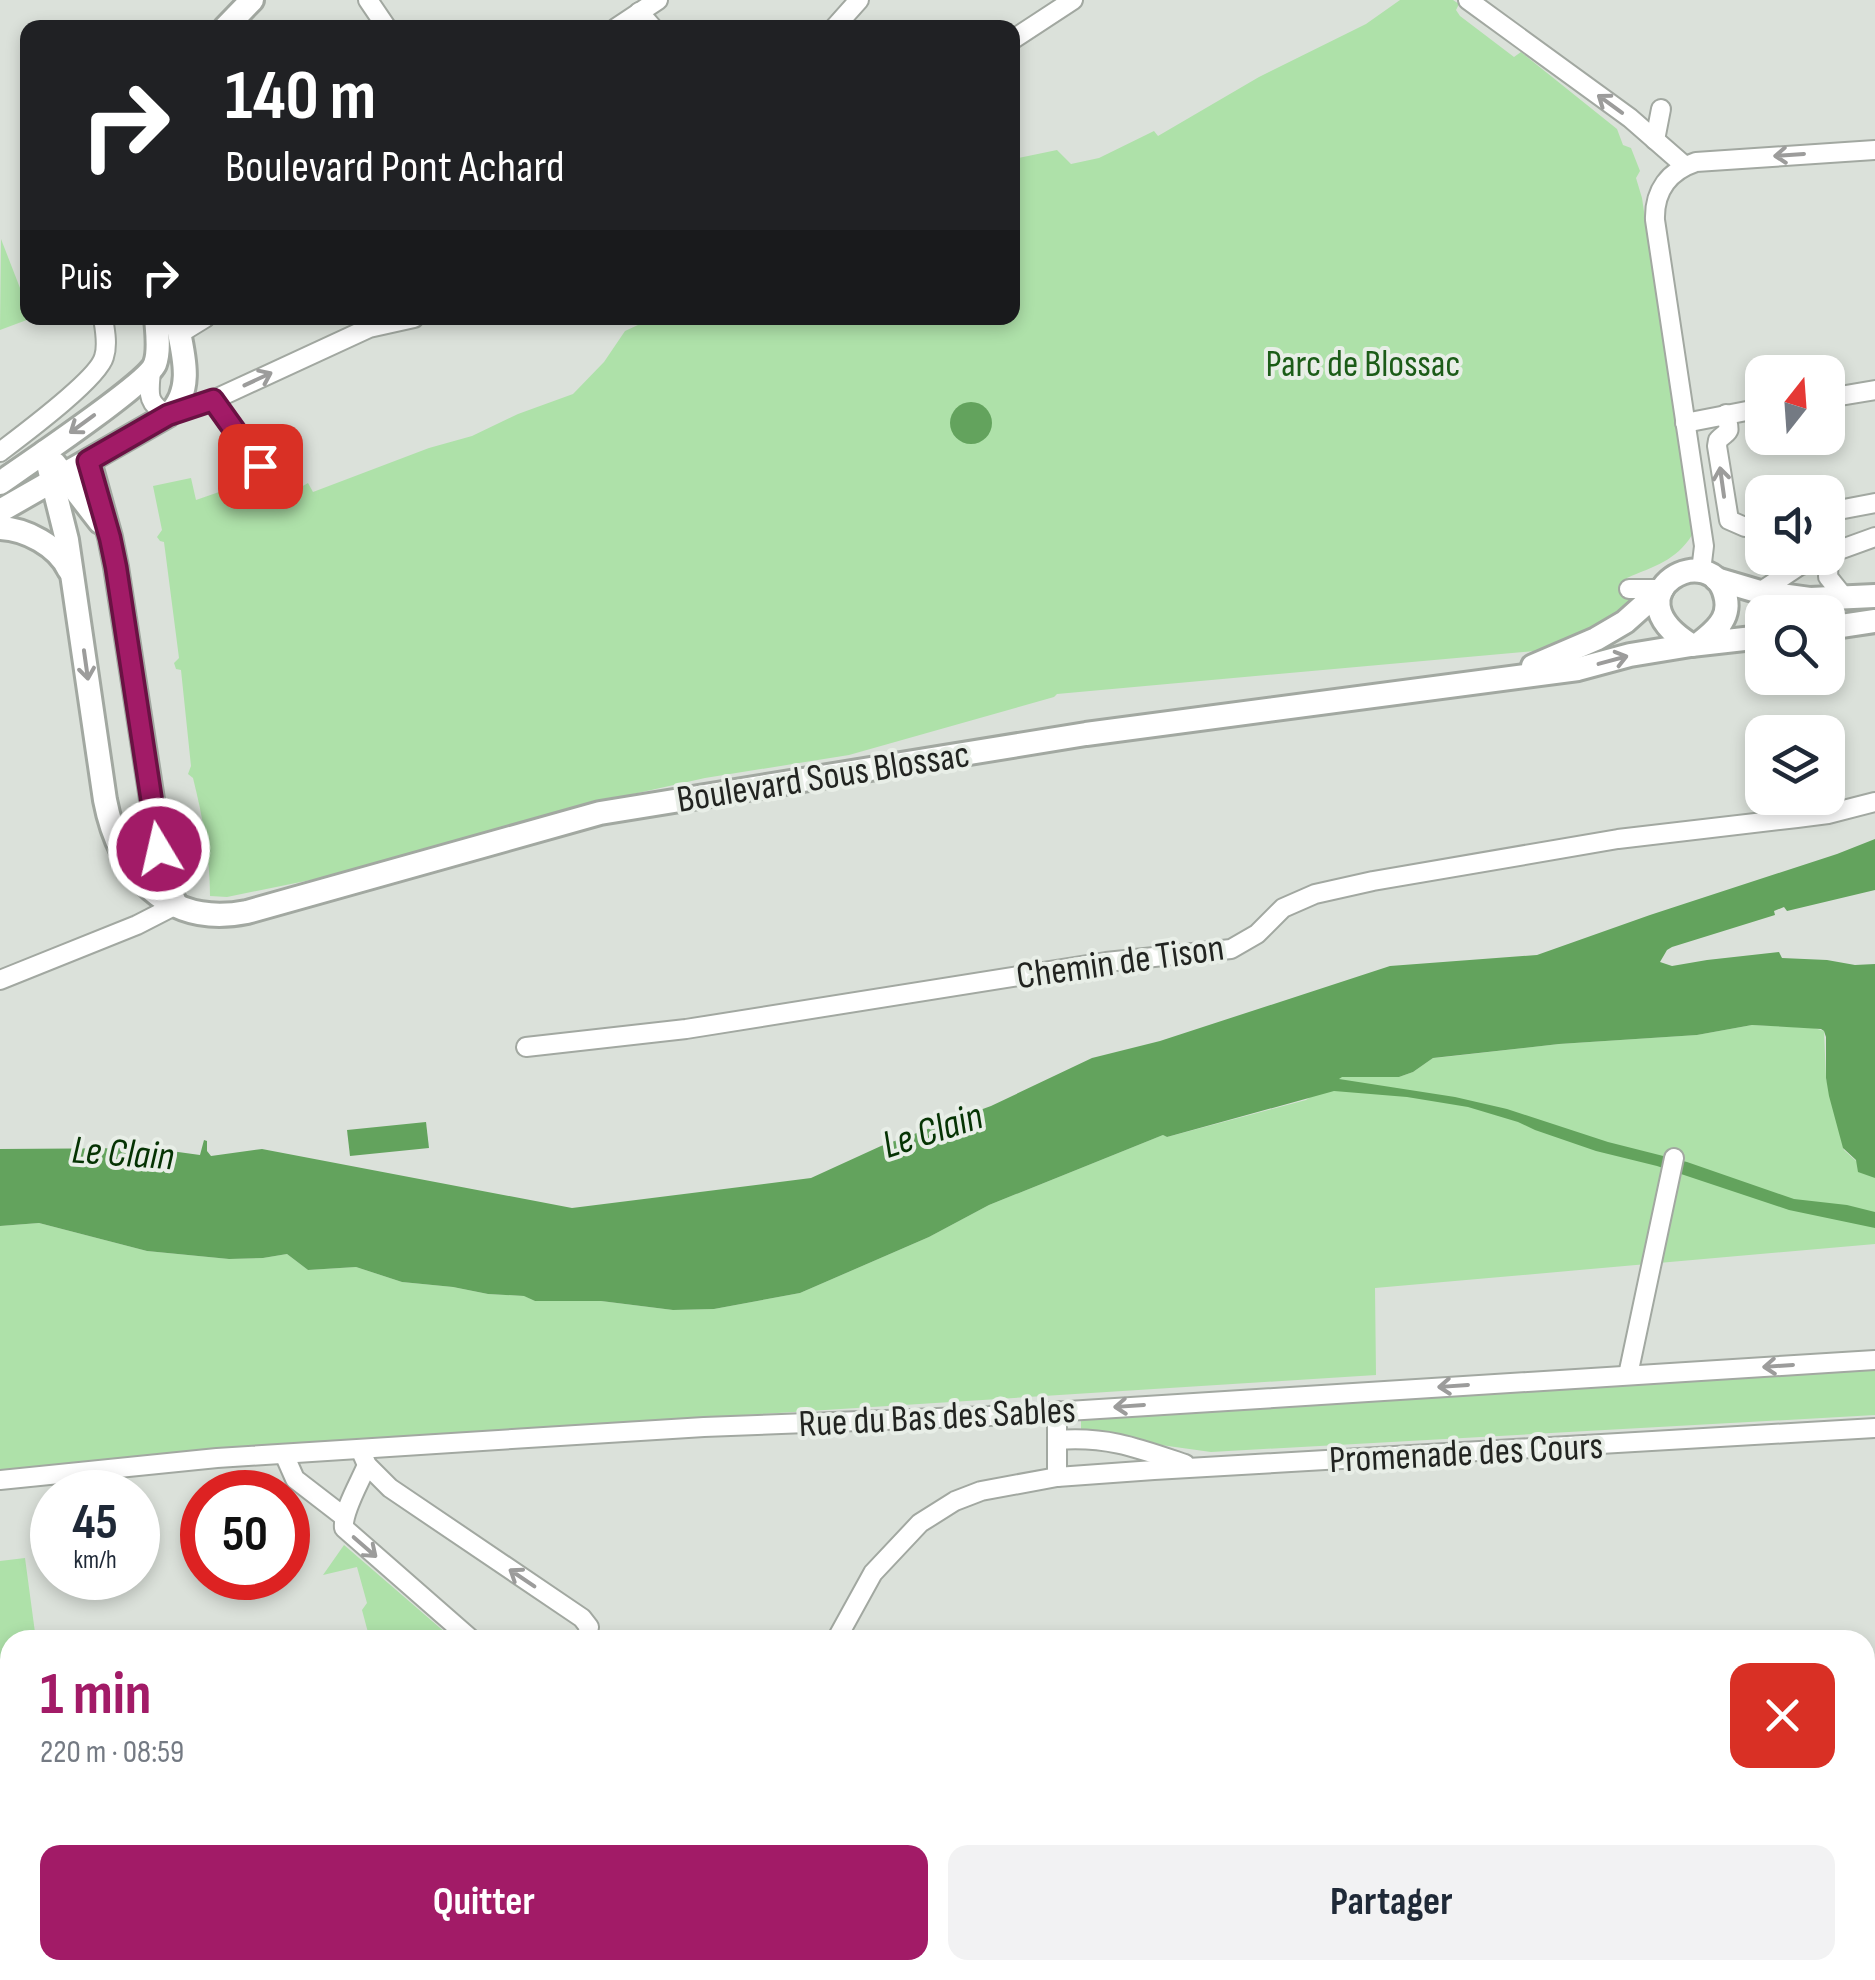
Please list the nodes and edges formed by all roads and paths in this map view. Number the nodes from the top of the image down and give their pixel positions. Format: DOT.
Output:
graph roads {
  1 [pos="252,0"];
  2 [pos="658,0"];
  3 [pos="860,0"];
  4 [pos="1073,0"];
  5 [pos="1468,0"];
  6 [pos="639,12"];
  7 [pos="231,20"];
  8 [pos="628,20"];
  9 [pos="646,20"];
  10 [pos="841,20"];
  11 [pos="1020,35"];
  12 [pos="1661,109"];
  13 [pos="1655,140"];
  14 [pos="1875,150"];
  15 [pos="1685,166"];
  16 [pos="104,325"];
  17 [pos="156,325"];
  18 [pos="382,325"];
  19 [pos="177,326"];
  20 [pos="151,371"];
  21 [pos="1875,390"];
  22 [pos="1845,395"];
  23 [pos="213,400"];
  24 [pos="1745,411"];
  25 [pos="1726,414"];
  26 [pos="168,415"];
  27 [pos="1681,415"];
  28 [pos="31,429"];
  29 [pos="0,452"];
  30 [pos="45,452"];
  31 [pos="88,461"];
  32 [pos="58,478"];
  33 [pos="0,483"];
  34 [pos="282,496"];
  35 [pos="1875,504"];
  36 [pos="1845,509"];
  37 [pos="0,511"];
  38 [pos="0,528"];
  39 [pos="1745,528"];
  40 [pos="1875,537"];
  41 [pos="110,538"];
  42 [pos="1845,548"];
  43 [pos="1708,575"];
  44 [pos="1786,575"];
  45 [pos="1828,575"];
  46 [pos="73,578"];
  47 [pos="1628,589"];
  48 [pos="1662,589"];
  49 [pos="1760,592"];
  50 [pos="1785,595"];
  51 [pos="1842,595"];
  52 [pos="1875,596"];
  53 [pos="1845,597"];
  54 [pos="1727,608"];
  55 [pos="1875,621"];
  56 [pos="1845,625"];
  57 [pos="1745,639"];
  58 [pos="1696,644"];
  59 [pos="1482,680"];
  60 [pos="1875,802"];
  61 [pos="176,905"];
  62 [pos="0,980"];
  63 [pos="526,1047"];
  64 [pos="1673,1166"];
  65 [pos="1875,1360"];
  66 [pos="1628,1375"];
  67 [pos="1057,1411"];
  68 [pos="1875,1428"];
  69 [pos="1057,1440"];
  70 [pos="284,1454"];
  71 [pos="364,1457"];
  72 [pos="1194,1468"];
  73 [pos="1057,1477"];
  74 [pos="0,1480"];
  75 [pos="342,1516"];
  76 [pos="460,1630"];
  77 [pos="588,1630"];
  78 [pos="842,1630"];
  1 -- 7 [label="main road"];
  2 -- 6 [label="street"];
  3 -- 10 [label="street"];
  4 -- 11 [label="street"];
  13 -- 5 [label="street, one-way"];
  6 -- 8 [label="street"];
  6 -- 9 [label="street"];
  12 -- 13 [label="street"];
  13 -- 15 [label="street"];
  14 -- 15 [label="street, one-way"];
  15 -- 27 [label="street"];
  16 -- 28 [label="street"];
  17 -- 20 [label="main road"];
  23 -- 18 [label="street, one-way"];
  19 -- 26 [label="main road"];
  20 -- 26 [label="street"];
  20 -- 30 [label="main road, one-way"];
  21 -- 22 [label="street"];
  23 -- 26 [label="street"];
  23 -- 34 [label="street"];
  24 -- 25 [label="street"];
  25 -- 27 [label="street"];
  39 -- 25 [label="street, one-way"];
  26 -- 31 [label="main road"];
  27 -- 43 [label="street"];
  28 -- 29 [label="street"];
  28 -- 30 [label="street"];
  30 -- 32 [label="main road, Boulevard Sous Blossac"];
  30 -- 33 [label="main road"];
  31 -- 32 [label="main road"];
  31 -- 41 [label="main road, Boulevard Sous Blossac"];
  32 -- 37 [label="main road"];
  32 -- 41 [label="main road, Boulevard Sous Blossac"];
  32 -- 46 [label="main road, Boulevard Sous Blossac"];
  35 -- 36 [label="street"];
  38 -- 46 [label="main road"];
  40 -- 42 [label="street"];
  41 -- 61 [label="main road, Boulevard Sous Blossac"];
  43 -- 48 [label="main road, Boulevard Sous Blossac"];
  43 -- 49 [label="main road"];
  43 -- 54 [label="main road"];
  44 -- 49 [label="street"];
  45 -- 51 [label="street"];
  46 -- 61 [label="main road, Boulevard Sous Blossac, one-way"];
  47 -- 48 [label="street"];
  48 -- 58 [label="main road"];
  48 -- 59 [label="main road, Boulevard Sous Blossac"];
  49 -- 50 [label="main road"];
  49 -- 54 [label="main road"];
  52 -- 53 [label="main road"];
  54 -- 58 [label="main road"];
  55 -- 56 [label="main road"];
  57 -- 58 [label="main road, Boulevard Sous Blossac"];
  59 -- 58 [label="main road, Boulevard Sous Blossac, one-way"];
  59 -- 61 [label="main road, Boulevard Sous Blossac"];
  60 -- 63 [label="street, Chemin de Tison"];
  61 -- 62 [label="street"];
  64 -- 66 [label="street"];
  65 -- 66 [label="street, Rue du Bas des Sables, one-way"];
  66 -- 67 [label="street, Rue du Bas des Sables, one-way"];
  67 -- 69 [label="street"];
  67 -- 71 [label="street, Rue du Bas des Sables"];
  68 -- 72 [label="street, Promenade des Cours"];
  69 -- 72 [label="street"];
  69 -- 73 [label="street"];
  70 -- 71 [label="street, Rue du Bas des Sables"];
  70 -- 74 [label="street, Rue du Bas des Sables"];
  70 -- 75 [label="street"];
  71 -- 75 [label="street"];
  77 -- 71 [label="street, one-way"];
  72 -- 73 [label="street, Promenade des Cours"];
  73 -- 78 [label="street, Promenade des Cours"];
  75 -- 76 [label="street, one-way"];
}
